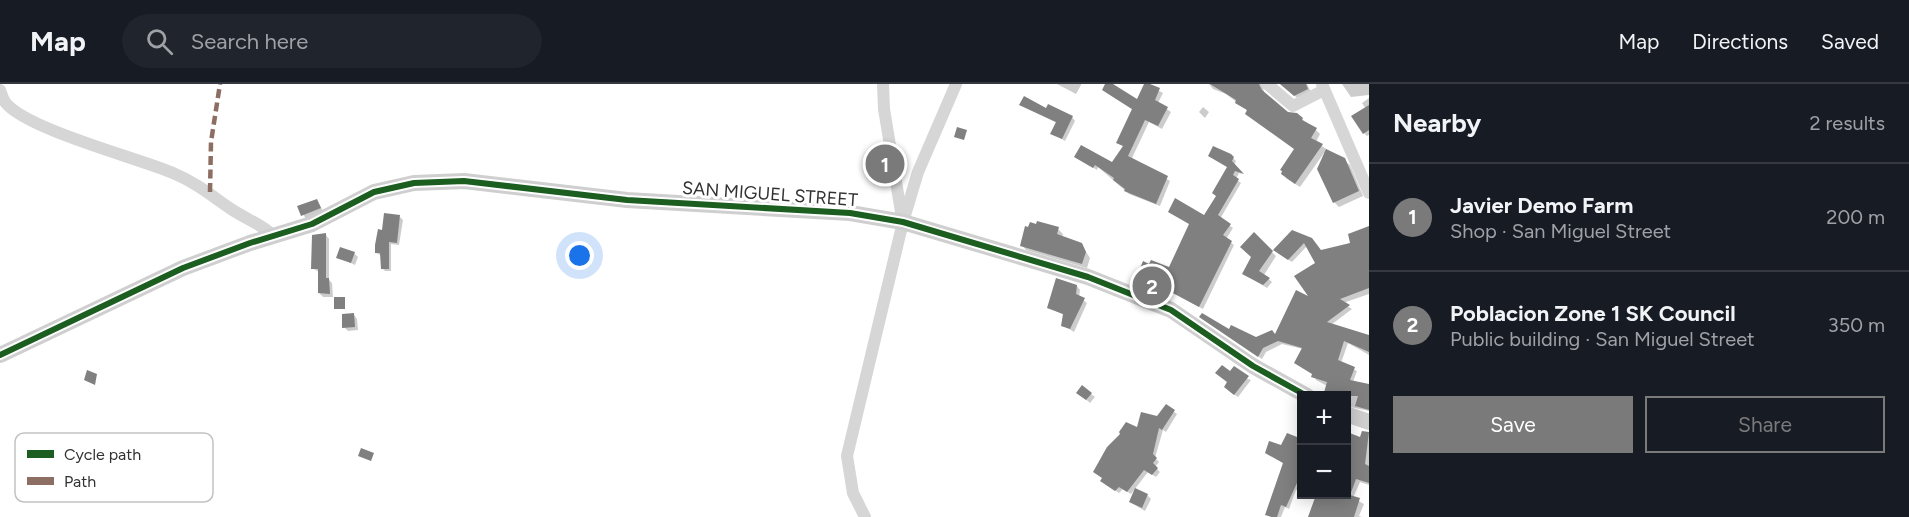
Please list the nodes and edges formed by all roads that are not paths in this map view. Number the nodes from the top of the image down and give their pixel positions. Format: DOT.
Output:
graph roads {
  1 [pos="883,84"];
  2 [pos="956,84"];
  3 [pos="1267,84"];
  4 [pos="0,86"];
  5 [pos="1323,87"];
  6 [pos="1369,193"];
  7 [pos="903,222"];
  8 [pos="274,236"];
  9 [pos="0,355"];
  10 [pos="1298,391"];
  11 [pos="1351,415"];
  12 [pos="1369,422"];
  13 [pos="865,517"];
  1 -- 7 [label="street"];
  2 -- 7 [label="street"];
  3 -- 5 [label="street"];
  4 -- 8 [label="street"];
  5 -- 6 [label="street"];
  7 -- 8 [label="street, SAN MIGUEL STREET"];
  7 -- 10 [label="street, SAN MIGUEL STREET"];
  7 -- 13 [label="street"];
  8 -- 9 [label="street, SAN MIGUEL STREET"];
  11 -- 12 [label="street"];
}
